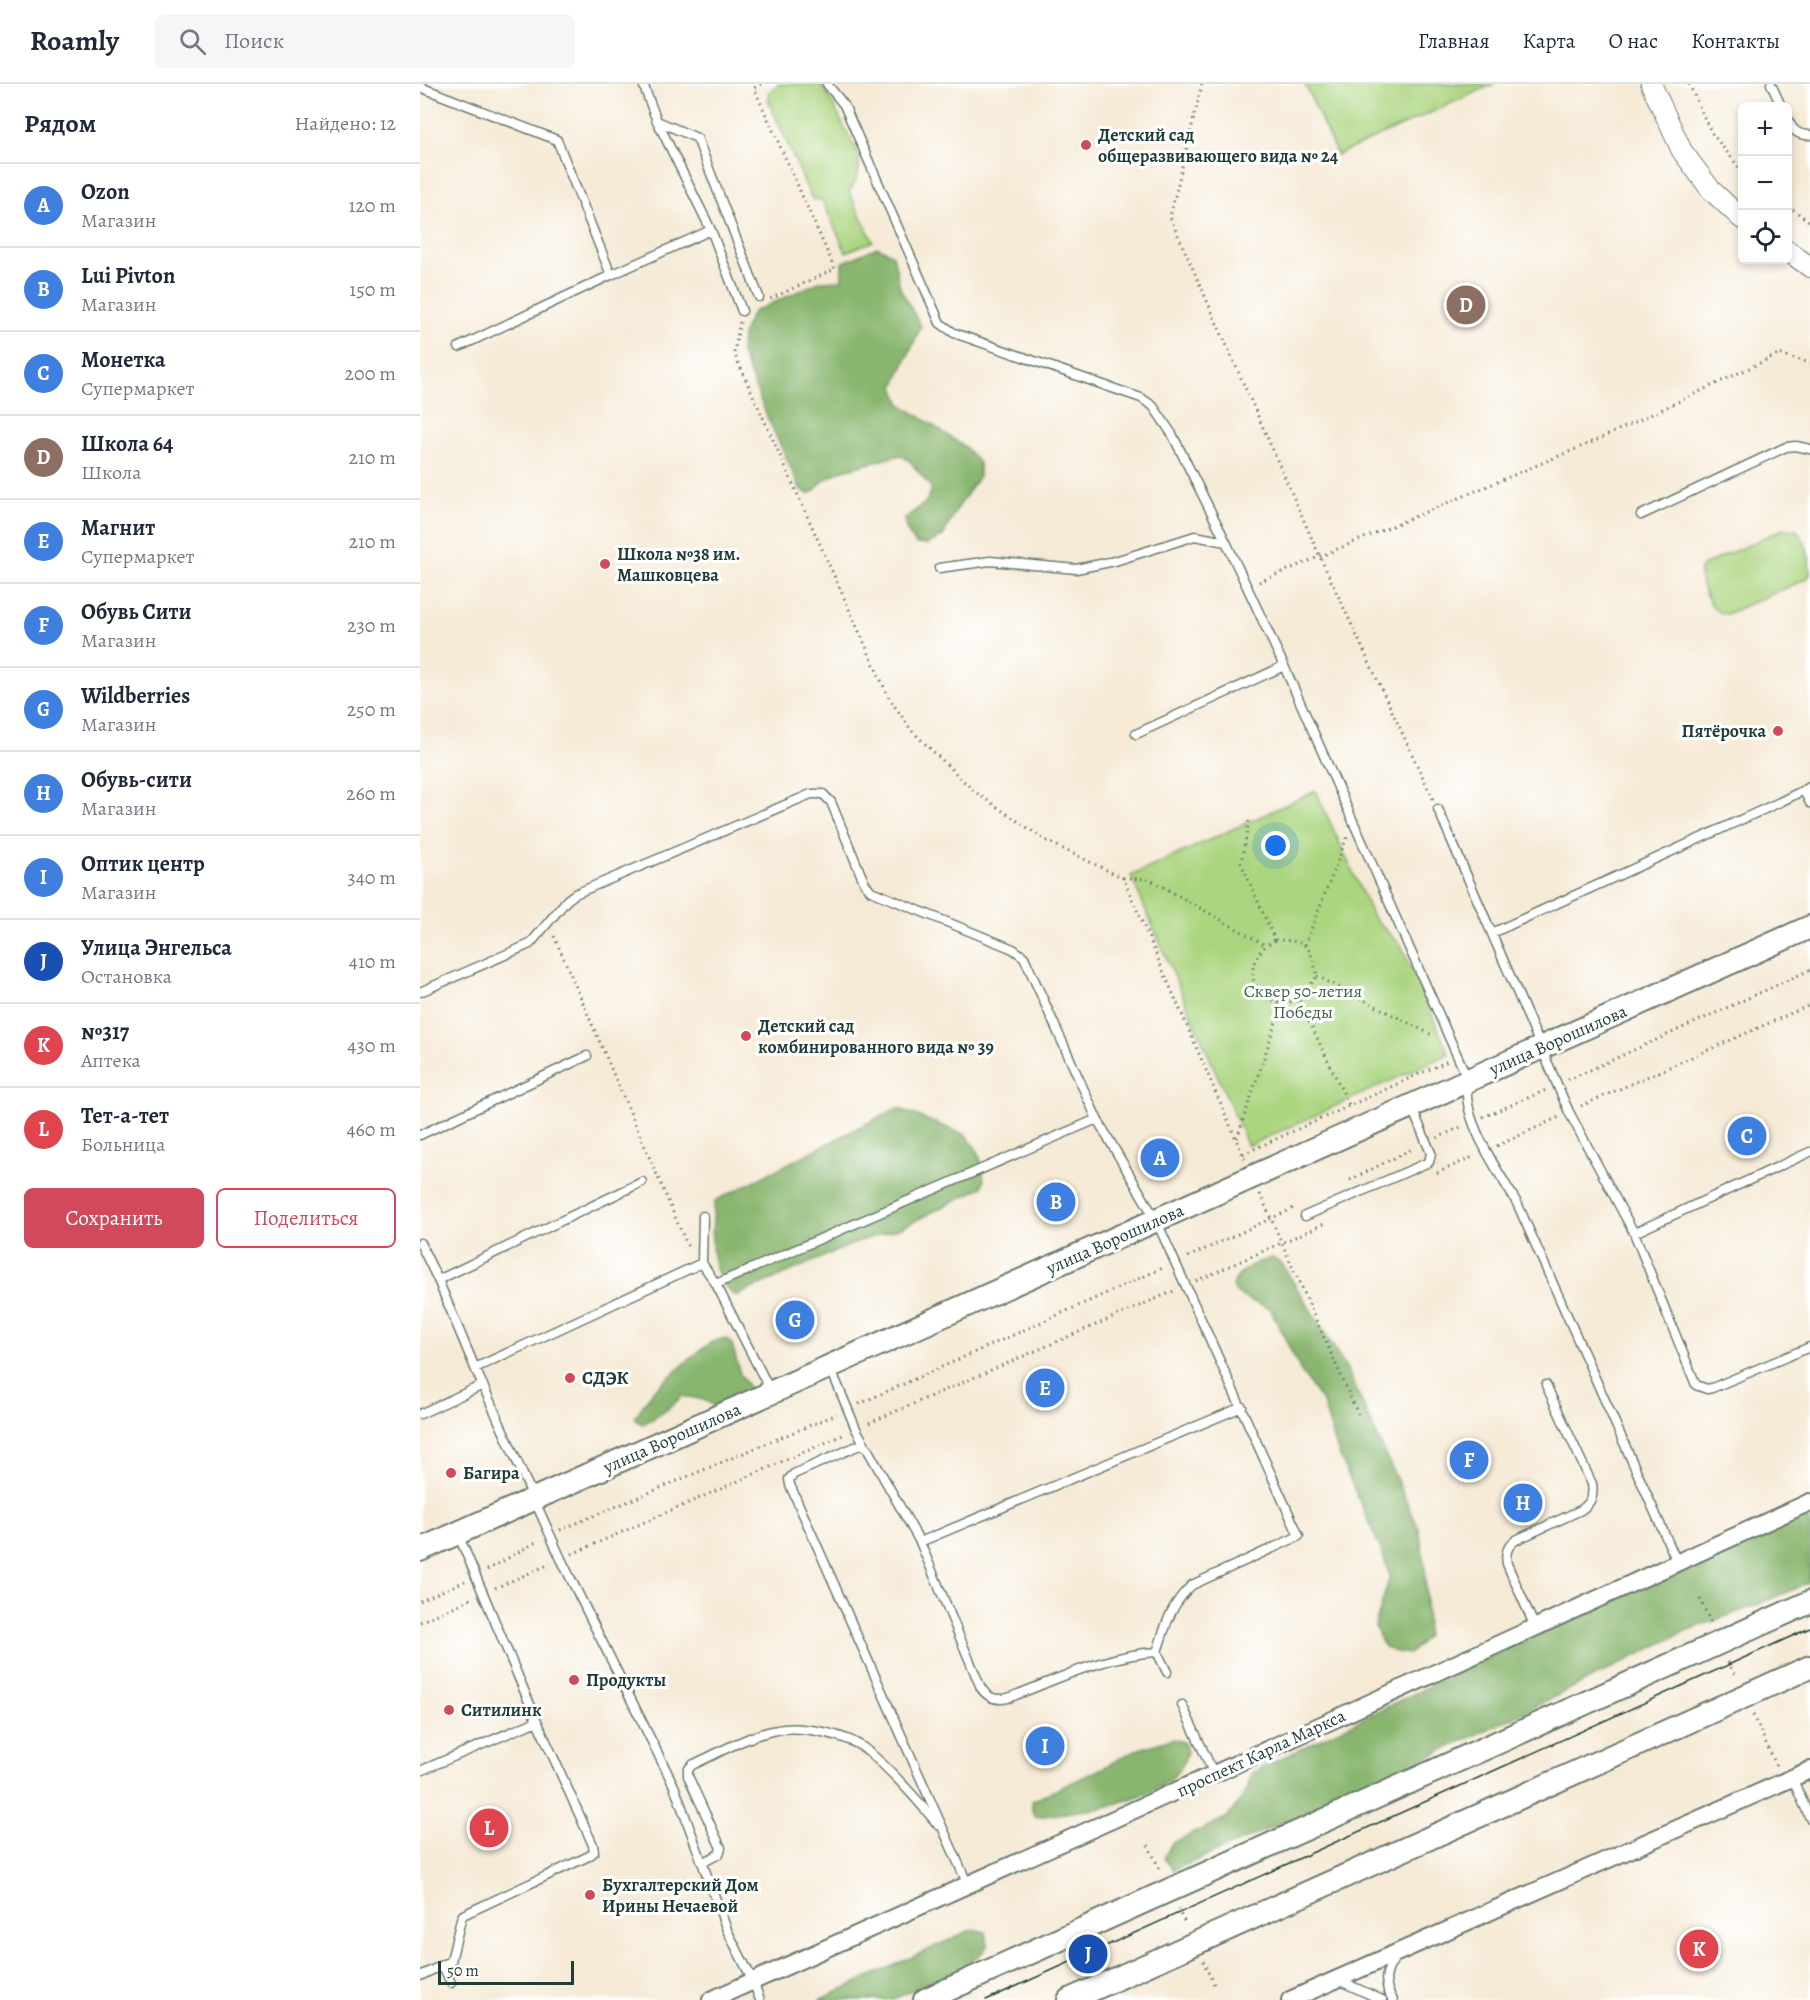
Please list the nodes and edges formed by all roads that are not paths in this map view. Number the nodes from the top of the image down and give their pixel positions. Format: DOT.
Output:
graph roads {
  1 [pos="643,84"];
  2 [pos="827,84"];
  3 [pos="1652,84"];
  4 [pos="1771,84"];
  5 [pos="420,87"];
  6 [pos="1779,102"];
  7 [pos="657,121"];
  8 [pos="1792,127"];
  9 [pos="1810,135"];
  10 [pos="1738,214"];
  11 [pos="711,230"];
  12 [pos="1792,254"];
  13 [pos="1810,267"];
  14 [pos="610,275"];
  15 [pos="759,297"];
  16 [pos="742,311"];
  17 [pos="459,347"];
  18 [pos="1810,449"];
  19 [pos="1641,515"];
  20 [pos="1226,542"];
  21 [pos="939,568"];
  22 [pos="1284,666"];
  23 [pos="1136,734"];
  24 [pos="1807,789"];
  25 [pos="1810,803"];
  26 [pos="1438,809"];
  27 [pos="1810,927"];
  28 [pos="1492,933"];
  29 [pos="420,992"];
  30 [pos="1540,1048"];
  31 [pos="587,1056"];
  32 [pos="1468,1080"];
  33 [pos="1411,1106"];
  34 [pos="1097,1119"];
  35 [pos="420,1135"];
  36 [pos="1810,1152"];
  37 [pos="642,1182"];
  38 [pos="703,1216"];
  39 [pos="1305,1216"];
  40 [pos="1156,1220"];
  41 [pos="1634,1233"];
  42 [pos="420,1243"];
  43 [pos="699,1264"];
  44 [pos="438,1280"];
  45 [pos="716,1284"];
  46 [pos="1810,1347"];
  47 [pos="830,1366"];
  48 [pos="475,1368"];
  49 [pos="483,1384"];
  50 [pos="1546,1386"];
  51 [pos="772,1393"];
  52 [pos="1242,1407"];
  53 [pos="420,1414"];
  54 [pos="864,1443"];
  55 [pos="534,1499"];
  56 [pos="1810,1502"];
  57 [pos="458,1534"];
  58 [pos="920,1542"];
  59 [pos="420,1550"];
  60 [pos="1677,1562"];
  61 [pos="1810,1602"];
  62 [pos="1534,1628"];
  63 [pos="1157,1652"];
  64 [pos="1810,1667"];
  65 [pos="1167,1672"];
  66 [pos="1182,1705"];
  67 [pos="537,1721"];
  68 [pos="1810,1770"];
  69 [pos="420,1771"];
  70 [pos="1214,1774"];
  71 [pos="1788,1780"];
  72 [pos="1810,1818"];
  73 [pos="945,1834"];
  74 [pos="702,1863"];
  75 [pos="968,1885"];
  76 [pos="1402,1951"];
  77 [pos="443,1966"];
  78 [pos="420,1976"];
  79 [pos="1335,1979"];
  80 [pos="753,1981"];
  81 [pos="451,1983"];
  82 [pos="711,2000"];
  83 [pos="760,2000"];
  84 [pos="925,2000"];
  85 [pos="1069,2000"];
  86 [pos="1290,2000"];
  87 [pos="1382,2000"];
  88 [pos="1393,2000"];
  1 -- 7 [label="lane"];
  2 -- 20 [label="lane"];
  3 -- 10 [label="street"];
  4 -- 6 [label="lane"];
  5 -- 14 [label="lane"];
  7 -- 11 [label="lane"];
  7 -- 15 [label="lane"];
  8 -- 9 [label="lane"];
  11 -- 14 [label="lane"];
  11 -- 16 [label="lane"];
  12 -- 13 [label="street"];
  14 -- 17 [label="lane"];
  18 -- 19 [label="lane"];
  20 -- 21 [label="lane"];
  20 -- 22 [label="lane"];
  22 -- 23 [label="lane"];
  22 -- 32 [label="lane"];
  24 -- 25 [label="lane"];
  24 -- 28 [label="lane"];
  26 -- 28 [label="lane"];
  27 -- 30 [label="main road, улица Ворошилова"];
  28 -- 30 [label="lane"];
  29 -- 34 [label="lane"];
  30 -- 32 [label="main road, улица Ворошилова"];
  30 -- 41 [label="lane"];
  31 -- 35 [label="lane"];
  32 -- 33 [label="main road, улица Ворошилова"];
  32 -- 60 [label="lane"];
  33 -- 39 [label="lane"];
  33 -- 40 [label="main road, улица Ворошилова"];
  34 -- 40 [label="lane"];
  34 -- 45 [label="lane"];
  36 -- 41 [label="lane"];
  37 -- 44 [label="lane"];
  38 -- 43 [label="lane"];
  40 -- 47 [label="main road, улица Ворошилова"];
  40 -- 52 [label="lane"];
  41 -- 46 [label="lane"];
  42 -- 44 [label="lane"];
  43 -- 45 [label="lane"];
  43 -- 48 [label="lane"];
  44 -- 48 [label="lane"];
  45 -- 51 [label="lane"];
  47 -- 51 [label="main road, улица Ворошилова"];
  47 -- 54 [label="lane"];
  48 -- 49 [label="lane"];
  49 -- 53 [label="lane"];
  49 -- 55 [label="lane"];
  50 -- 62 [label="lane"];
  51 -- 55 [label="main road, улица Ворошилова"];
  52 -- 58 [label="lane"];
  52 -- 63 [label="lane"];
  54 -- 58 [label="lane"];
  54 -- 73 [label="lane"];
  55 -- 57 [label="main road, улица Ворошилова"];
  55 -- 74 [label="lane"];
  56 -- 60 [label="street, проспект Карла Маркса"];
  57 -- 59 [label="main road, улица Ворошилова"];
  57 -- 67 [label="lane"];
  58 -- 63 [label="lane"];
  60 -- 62 [label="street, проспект Карла Маркса"];
  61 -- 84 [label="main road"];
  62 -- 70 [label="street, проспект Карла Маркса"];
  63 -- 65 [label="lane"];
  64 -- 85 [label="main road"];
  66 -- 70 [label="lane"];
  67 -- 69 [label="lane"];
  67 -- 77 [label="lane"];
  68 -- 71 [label="street"];
  70 -- 75 [label="street, проспект Карла Маркса"];
  71 -- 72 [label="lane"];
  71 -- 76 [label="street"];
  73 -- 74 [label="lane"];
  73 -- 75 [label="lane"];
  74 -- 80 [label="lane"];
  75 -- 80 [label="street, проспект Карла Маркса"];
  76 -- 79 [label="street"];
  76 -- 88 [label="lane"];
  77 -- 78 [label="lane"];
  77 -- 81 [label="lane"];
  79 -- 86 [label="street"];
  79 -- 87 [label="lane"];
  80 -- 82 [label="street, проспект Карла Маркса"];
  80 -- 83 [label="lane"];
}
